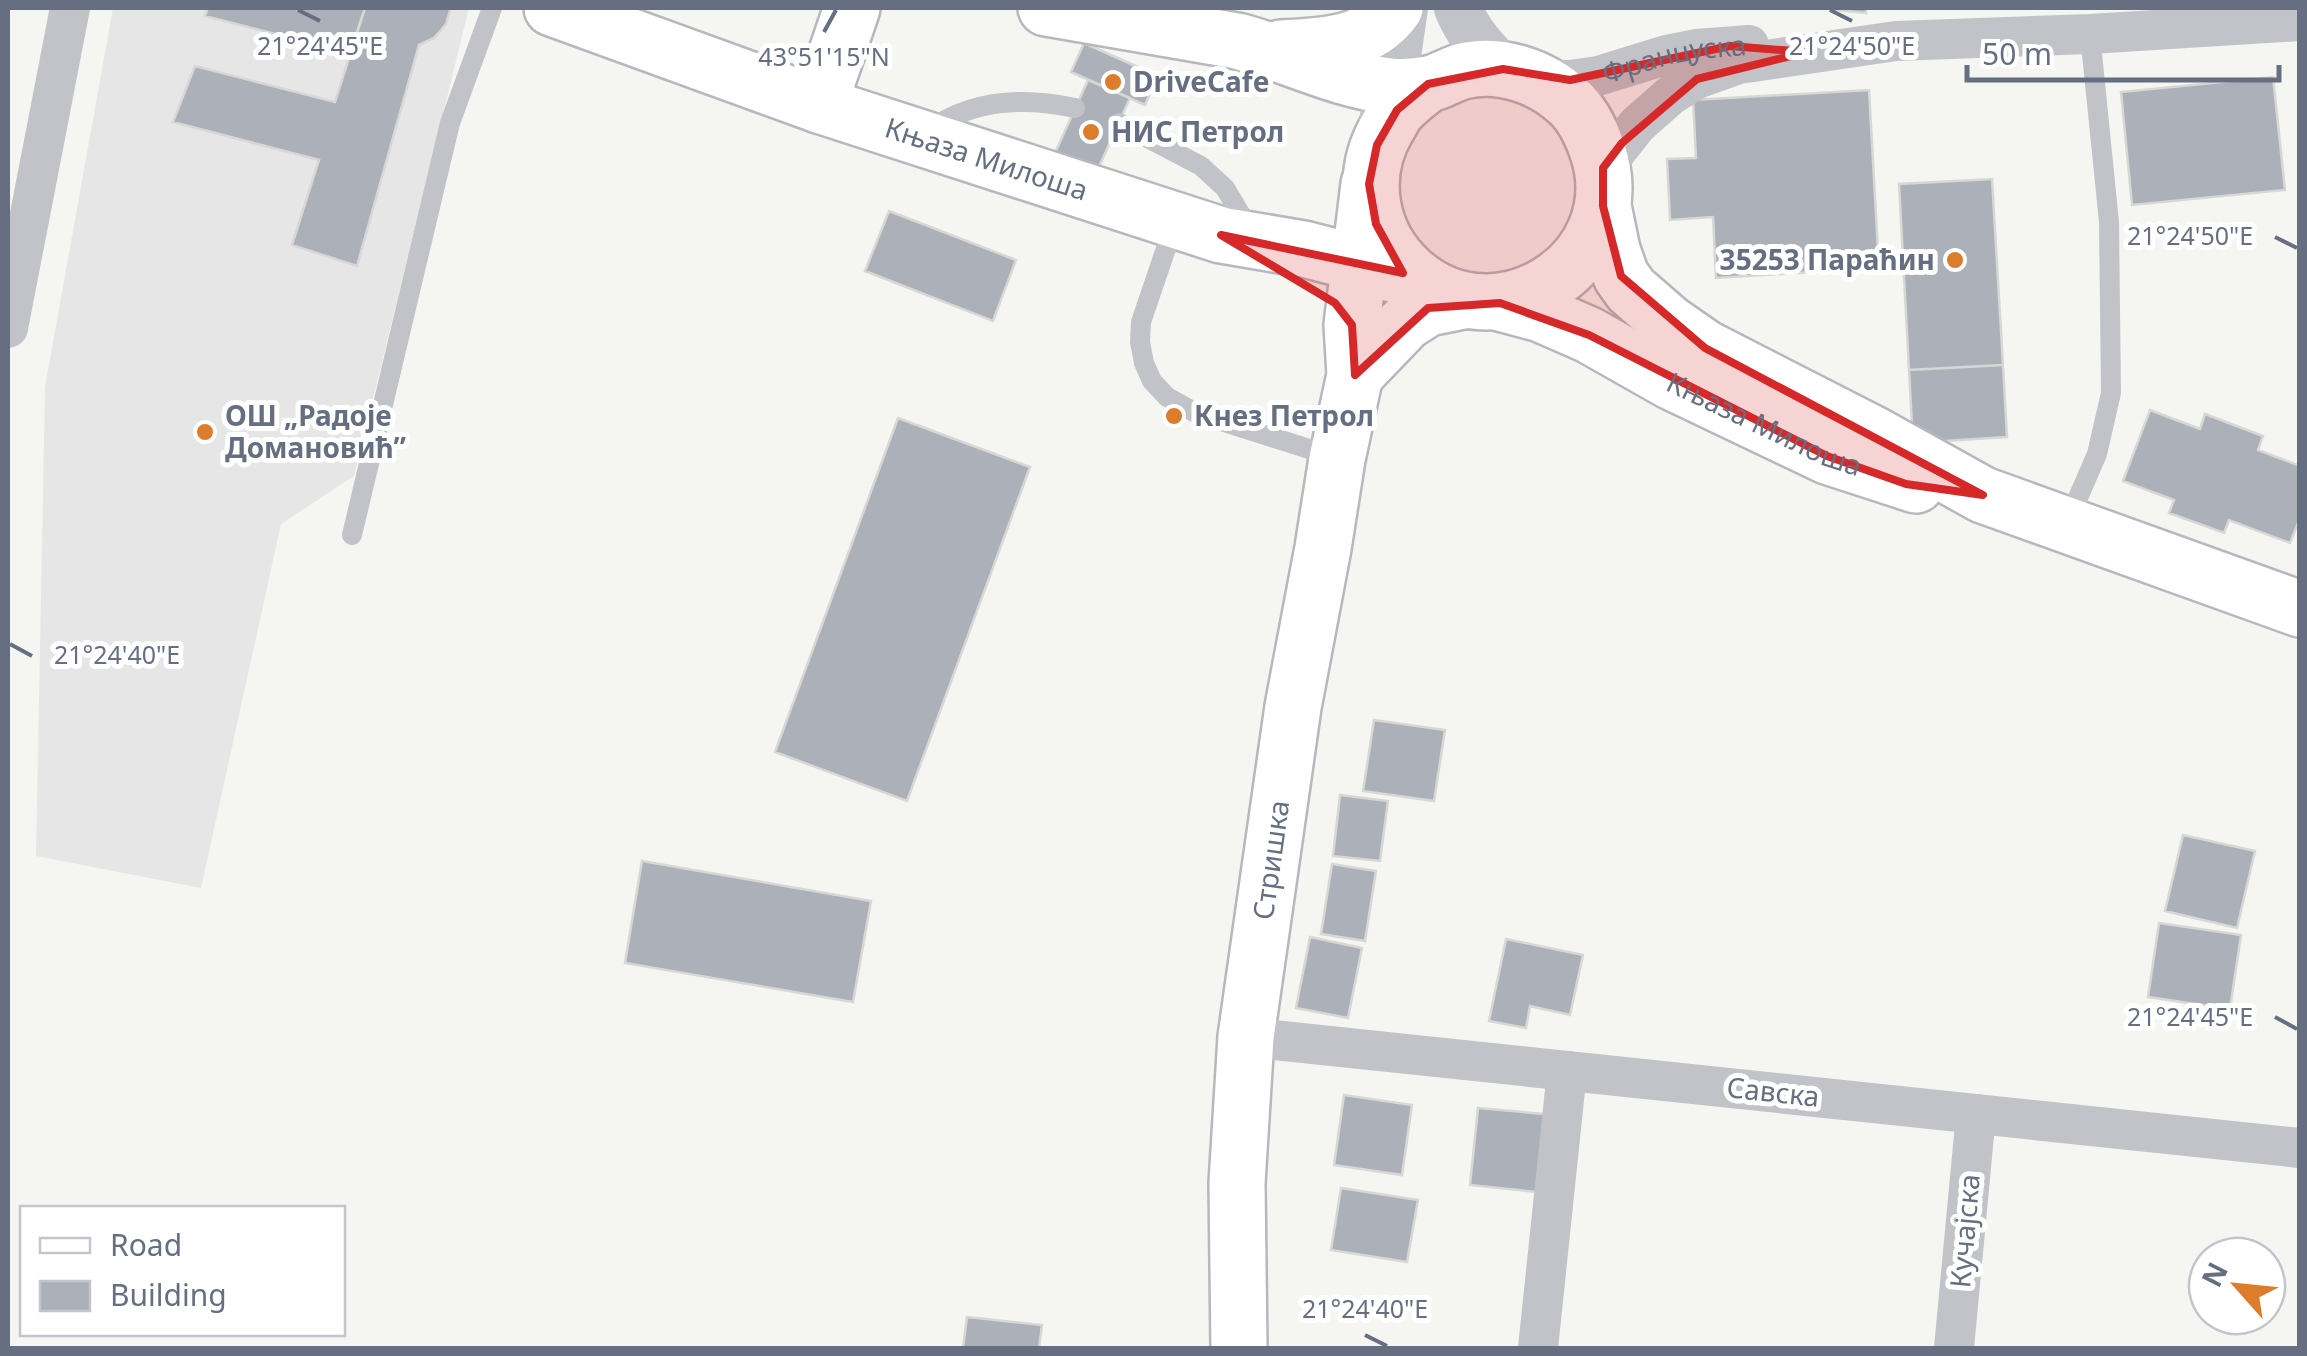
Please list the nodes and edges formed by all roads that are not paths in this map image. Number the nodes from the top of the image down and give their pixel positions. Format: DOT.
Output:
graph roads {
  1 [pos="70,8"];
  2 [pos="492,8"];
  3 [pos="552,8"];
  4 [pos="852,8"];
  5 [pos="1046,8"];
  6 [pos="1396,8"];
  7 [pos="1404,8"];
  8 [pos="1458,8"];
  9 [pos="1135,15"];
  10 [pos="2300,21"];
  11 [pos="1896,24"];
  12 [pos="2090,34"];
  13 [pos="1268,49"];
  14 [pos="1807,52"];
  15 [pos="1521,74"];
  16 [pos="1409,85"];
  17 [pos="819,105"];
  18 [pos="1075,108"];
  19 [pos="1119,123"];
  20 [pos="919,138"];
  21 [pos="1373,165"];
  22 [pos="1603,187"];
  23 [pos="1217,232"];
  24 [pos="1358,262"];
  25 [pos="1462,296"];
  26 [pos="8,328"];
  27 [pos="1353,350"];
  28 [pos="1337,458"];
  29 [pos="1983,495"];
  30 [pos="2067,525"];
  31 [pos="352,536"];
  32 [pos="2300,610"];
  33 [pos="1246,1037"];
  34 [pos="1566,1071"];
  35 [pos="1976,1114"];
  36 [pos="2300,1148"];
  37 [pos="1239,1348"];
  38 [pos="1538,1348"];
  39 [pos="1954,1348"];
  1 -- 26 [label="street"];
  2 -- 31 [label="lane"];
  3 -- 17 [label="main road, Књаза Милоша"];
  4 -- 17 [label="main road"];
  5 -- 9 [label="main road"];
  6 -- 13 [label="main road"];
  7 -- 16 [label="street"];
  8 -- 15 [label="street"];
  9 -- 13 [label="main road"];
  10 -- 12 [label="street, Француска"];
  11 -- 12 [label="street, Француска"];
  11 -- 14 [label="street, Француска"];
  12 -- 30 [label="lane"];
  13 -- 16 [label="main road"];
  14 -- 15 [label="street, Француска"];
  14 -- 22 [label="street, Француска"];
  15 -- 16 [label="main road"];
  15 -- 22 [label="main road"];
  16 -- 21 [label="main road"];
  17 -- 20 [label="main road, Књаза Милоша"];
  18 -- 20 [label="lane"];
  19 -- 23 [label="lane"];
  20 -- 23 [label="main road, Књаза Милоша"];
  21 -- 24 [label="main road, Стришка"];
  21 -- 25 [label="main road"];
  22 -- 25 [label="main road"];
  22 -- 29 [label="main road, Књаза Милоша"];
  23 -- 24 [label="main road, Књаза Милоша"];
  23 -- 27 [label="main road"];
  23 -- 28 [label="lane"];
  24 -- 25 [label="main road, Књаза Милоша"];
  24 -- 27 [label="main road, Стришка"];
  25 -- 27 [label="main road"];
  25 -- 29 [label="main road, Књаза Милоша"];
  27 -- 28 [label="main road, Стришка"];
  28 -- 33 [label="main road, Стришка"];
  29 -- 30 [label="main road, Књаза Милоша"];
  30 -- 32 [label="main road, Књаза Милоша"];
  33 -- 34 [label="street, Савска"];
  33 -- 37 [label="main road, Стришка"];
  34 -- 35 [label="street, Савска"];
  34 -- 38 [label="street"];
  35 -- 36 [label="street, Савска"];
  35 -- 39 [label="street, Кучајска"];
}
